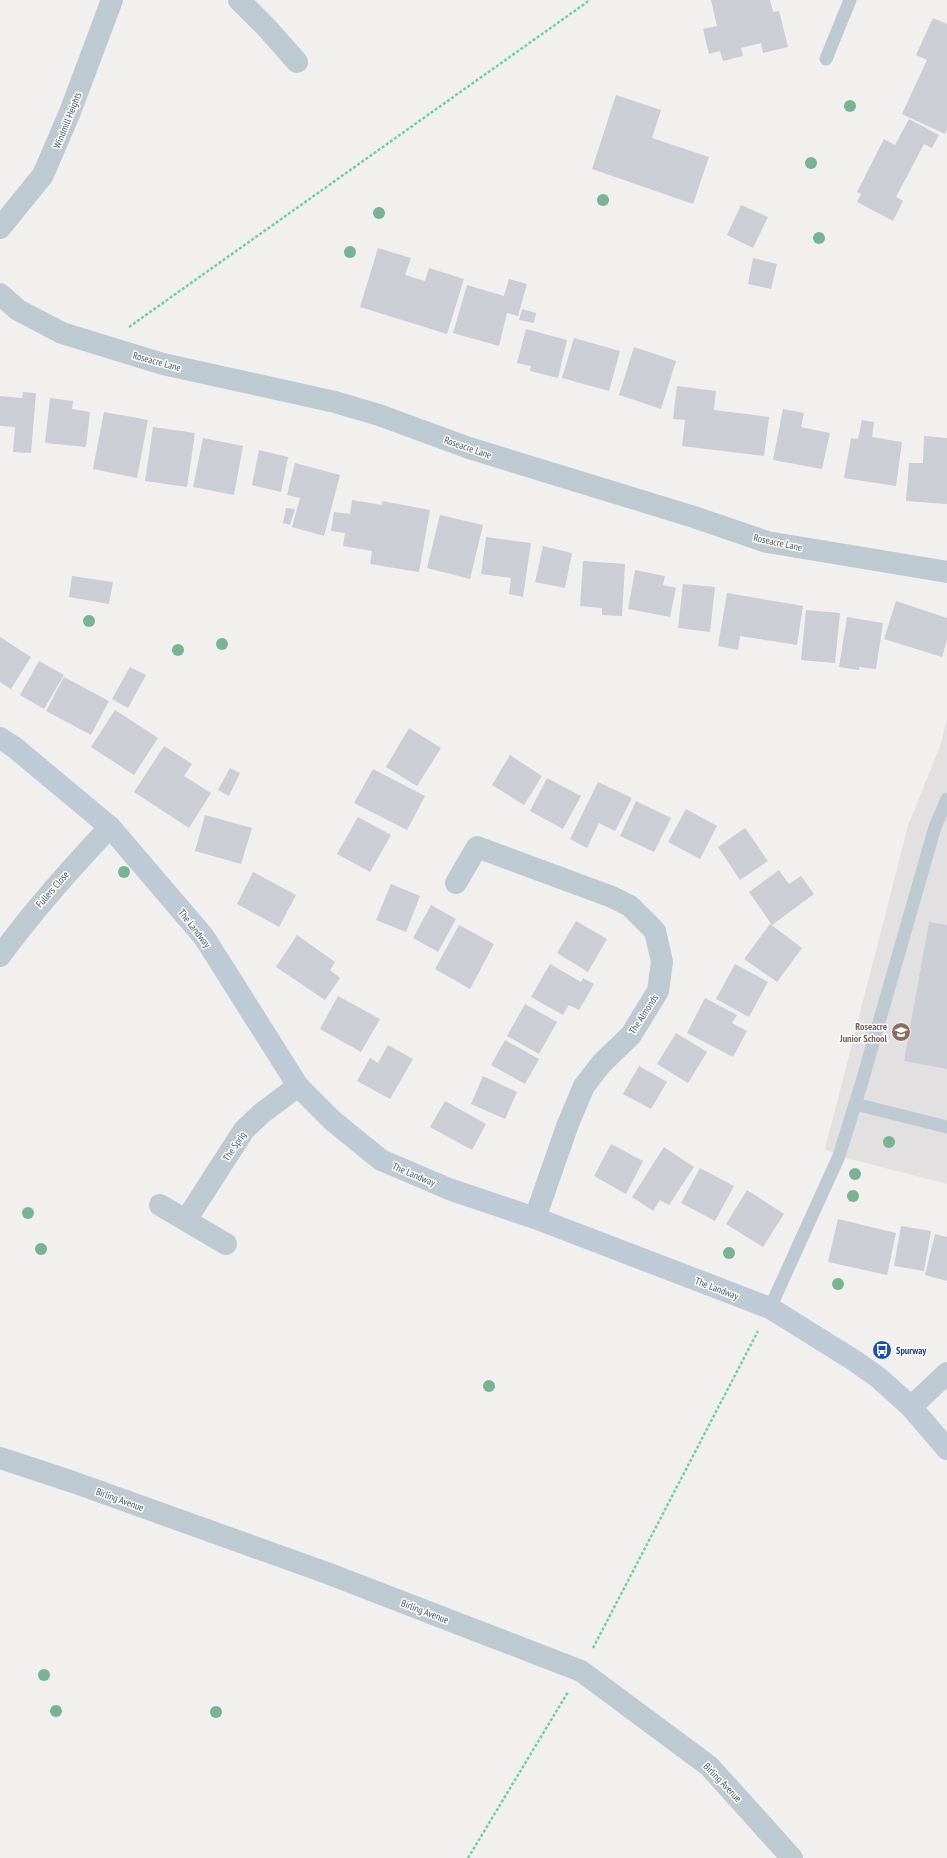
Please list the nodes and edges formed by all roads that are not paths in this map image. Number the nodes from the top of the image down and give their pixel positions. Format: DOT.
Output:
graph roads {
  1 [pos="112,0"];
  2 [pos="239,0"];
  3 [pos="850,0"];
  4 [pos="826,59"];
  5 [pos="297,62"];
  6 [pos="0,228"];
  7 [pos="0,294"];
  8 [pos="947,572"];
  9 [pos="0,738"];
  10 [pos="947,799"];
  11 [pos="110,827"];
  12 [pos="456,883"];
  13 [pos="0,956"];
  14 [pos="298,1086"];
  15 [pos="855,1104"];
  16 [pos="947,1127"];
  17 [pos="160,1205"];
  18 [pos="535,1218"];
  19 [pos="186,1220"];
  20 [pos="226,1244"];
  21 [pos="770,1308"];
  22 [pos="947,1373"];
  23 [pos="911,1407"];
  24 [pos="947,1449"];
  25 [pos="0,1458"];
  26 [pos="792,1858"];
  1 -- 6 [label="street, Windmill Heights"];
  2 -- 5 [label="street"];
  3 -- 4 [label="lane"];
  7 -- 8 [label="street, Roseacre Lane"];
  9 -- 11 [label="street, The Landway"];
  10 -- 15 [label="lane"];
  11 -- 13 [label="street, Fullers Close"];
  11 -- 14 [label="street, The Landway"];
  12 -- 18 [label="street, The Almonds"];
  14 -- 18 [label="street, The Landway"];
  14 -- 19 [label="street, The Sprig"];
  15 -- 16 [label="lane"];
  15 -- 21 [label="lane"];
  17 -- 19 [label="street"];
  18 -- 21 [label="street, The Landway"];
  19 -- 20 [label="street"];
  21 -- 23 [label="street, The Landway"];
  22 -- 23 [label="street"];
  23 -- 24 [label="street, The Landway"];
  25 -- 26 [label="street, Birling Avenue"];
}
